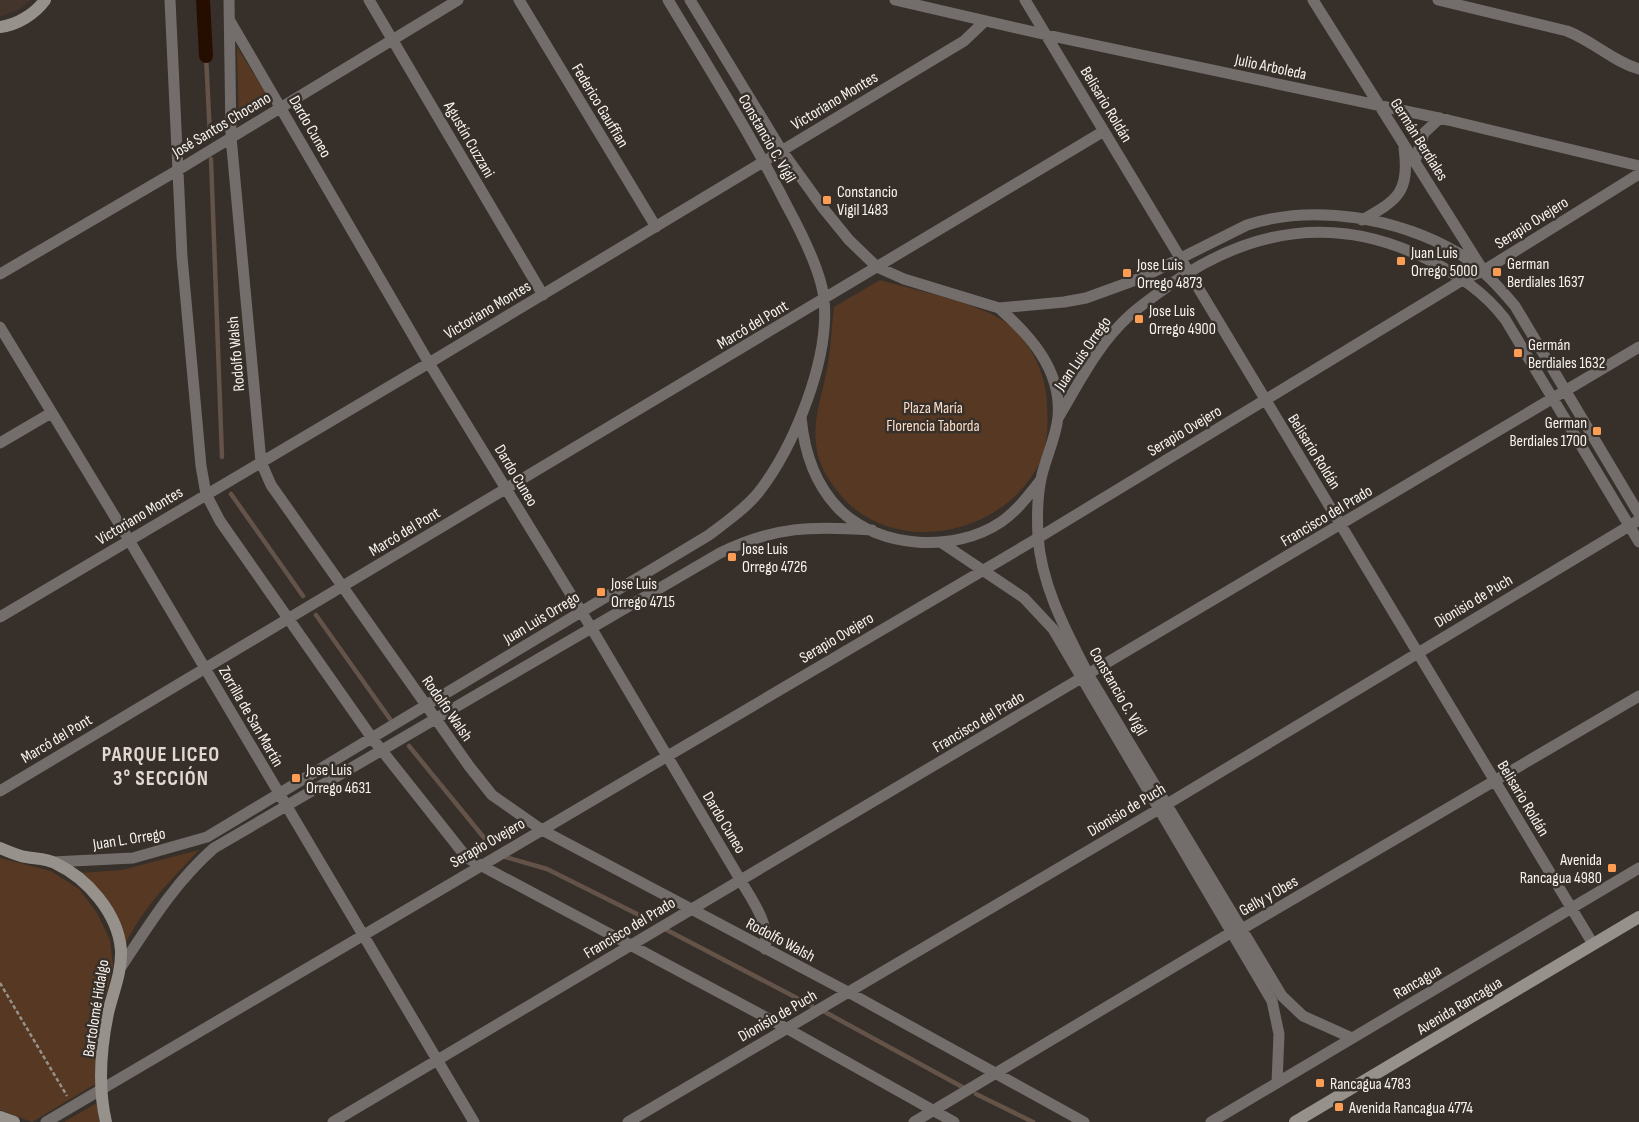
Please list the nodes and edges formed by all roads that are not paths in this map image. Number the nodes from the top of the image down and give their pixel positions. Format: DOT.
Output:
graph roads {
  1 [pos="45,0"];
  2 [pos="170,0"];
  3 [pos="228,0"];
  4 [pos="369,0"];
  5 [pos="458,0"];
  6 [pos="519,0"];
  7 [pos="668,0"];
  8 [pos="690,0"];
  9 [pos="895,0"];
  10 [pos="1025,0"];
  11 [pos="1313,0"];
  12 [pos="1438,0"];
  13 [pos="229,20"];
  14 [pos="985,21"];
  15 [pos="0,27"];
  16 [pos="1047,35"];
  17 [pos="393,39"];
  18 [pos="1639,69"];
  19 [pos="1380,106"];
  20 [pos="281,107"];
  21 [pos="1440,118"];
  22 [pos="1104,131"];
  23 [pos="231,137"];
  24 [pos="1403,144"];
  25 [pos="782,150"];
  26 [pos="764,160"];
  27 [pos="1415,162"];
  28 [pos="1639,166"];
  29 [pos="178,170"];
  30 [pos="1639,174"];
  31 [pos="1362,220"];
  32 [pos="656,227"];
  33 [pos="1180,258"];
  34 [pos="876,267"];
  35 [pos="1483,271"];
  36 [pos="1188,272"];
  37 [pos="0,274"];
  38 [pos="1464,279"];
  39 [pos="543,295"];
  40 [pos="824,300"];
  41 [pos="1490,300"];
  42 [pos="999,308"];
  43 [pos="0,327"];
  44 [pos="1639,348"];
  45 [pos="430,363"];
  46 [pos="1567,391"];
  47 [pos="1554,399"];
  48 [pos="1265,400"];
  49 [pos="51,413"];
  50 [pos="801,417"];
  51 [pos="1058,418"];
  52 [pos="0,443"];
  53 [pos="261,462"];
  54 [pos="1041,480"];
  55 [pos="506,489"];
  56 [pos="206,494"];
  57 [pos="1639,514"];
  58 [pos="1634,523"];
  59 [pos="1341,525"];
  60 [pos="872,530"];
  61 [pos="1038,538"];
  62 [pos="129,540"];
  63 [pos="1639,542"];
  64 [pos="942,543"];
  65 [pos="983,569"];
  66 [pos="343,586"];
  67 [pos="581,613"];
  68 [pos="0,617"];
  69 [pos="288,618"];
  70 [pos="592,629"];
  71 [pos="1417,652"];
  72 [pos="205,668"];
  73 [pos="1085,676"];
  74 [pos="1639,696"];
  75 [pos="426,706"];
  76 [pos="436,720"];
  77 [pos="372,738"];
  78 [pos="381,751"];
  79 [pos="667,756"];
  80 [pos="1495,781"];
  81 [pos="0,791"];
  82 [pos="280,795"];
  83 [pos="287,806"];
  84 [pos="1163,806"];
  85 [pos="542,830"];
  86 [pos="207,837"];
  87 [pos="0,848"];
  88 [pos="53,862"];
  89 [pos="480,865"];
  90 [pos="1639,868"];
  91 [pos="741,881"];
  92 [pos="1571,909"];
  93 [pos="690,910"];
  94 [pos="1639,917"];
  95 [pos="1237,930"];
  96 [pos="362,935"];
  97 [pos="1593,944"];
  98 [pos="631,945"];
  99 [pos="765,949"];
  100 [pos="120,967"];
  101 [pos="848,992"];
  102 [pos="786,1028"];
  103 [pos="1352,1038"];
  104 [pos="436,1060"];
  105 [pos="994,1073"];
  106 [pos="1276,1083"];
  107 [pos="102,1089"];
  108 [pos="934,1110"];
  109 [pos="0,1117"];
  110 [pos="14,1122"];
  111 [pos="46,1122"];
  112 [pos="106,1122"];
  113 [pos="333,1122"];
  114 [pos="474,1122"];
  115 [pos="628,1122"];
  116 [pos="914,1122"];
  117 [pos="954,1122"];
  118 [pos="1084,1122"];
  119 [pos="1211,1122"];
  120 [pos="1295,1122"];
  1 -- 15 [label="street"];
  2 -- 29 [label="street"];
  3 -- 13 [label="street, Rodolfo Walsh"];
  4 -- 17 [label="street, Agustín Cuzzani"];
  5 -- 17 [label="street, José Santos Chocano"];
  6 -- 32 [label="street, Federico Gauffian"];
  7 -- 26 [label="street, Constancio C. Vigil"];
  8 -- 25 [label="street, Constancio C. Vigil"];
  9 -- 14 [label="street, Julio Arboleda"];
  10 -- 16 [label="street, Belisario Roldán"];
  11 -- 19 [label="street, Germán Berdiales"];
  12 -- 18 [label="street"];
  13 -- 20 [label="street, Dardo Cuneo"];
  13 -- 23 [label="street, Rodolfo Walsh"];
  14 -- 16 [label="street, Julio Arboleda"];
  14 -- 25 [label="street, Victoriano Montes"];
  16 -- 19 [label="street, Julio Arboleda"];
  16 -- 22 [label="street, Belisario Roldán"];
  17 -- 20 [label="street, José Santos Chocano"];
  17 -- 39 [label="street, Agustín Cuzzani"];
  19 -- 21 [label="street, Julio Arboleda"];
  19 -- 24 [label="street, Germán Berdiales"];
  20 -- 23 [label="street, José Santos Chocano"];
  20 -- 45 [label="street, Dardo Cuneo"];
  21 -- 27 [label="street"];
  21 -- 28 [label="street, Julio Arboleda"];
  22 -- 33 [label="street, Belisario Roldán"];
  22 -- 34 [label="street"];
  23 -- 29 [label="street, José Santos Chocano"];
  23 -- 53 [label="street, Rodolfo Walsh"];
  24 -- 27 [label="street, Germán Berdiales"];
  24 -- 31 [label="street"];
  25 -- 26 [label="street, Victoriano Montes"];
  25 -- 34 [label="street, Constancio C. Vigil"];
  26 -- 32 [label="street, Victoriano Montes"];
  26 -- 40 [label="street, Constancio C. Vigil"];
  27 -- 35 [label="street, Germán Berdiales"];
  29 -- 37 [label="street, José Santos Chocano"];
  29 -- 56 [label="street"];
  30 -- 35 [label="street, Serapio Ovejero"];
  31 -- 33 [label="street, Juan Luis Orrego"];
  31 -- 35 [label="street, Juan Luis Orrego"];
  32 -- 39 [label="street, Victoriano Montes"];
  33 -- 36 [label="street, Belisario Roldán"];
  33 -- 42 [label="street, Juan Luis Orrego"];
  34 -- 40 [label="street"];
  34 -- 42 [label="street, Juan Luis Orrego"];
  35 -- 38 [label="street, Serapio Ovejero"];
  35 -- 41 [label="street, Germán Berdiales"];
  35 -- 46 [label="street, Juan Luis Orrego"];
  36 -- 38 [label="street, Juan Luis Orrego"];
  36 -- 48 [label="street, Belisario Roldán"];
  36 -- 51 [label="street, Juan Luis Orrego"];
  38 -- 41 [label="street, Juan Luis Orrego"];
  38 -- 48 [label="street, Serapio Ovejero"];
  39 -- 45 [label="street, Victoriano Montes"];
  40 -- 50 [label="street, Juan Luis Orrego"];
  40 -- 55 [label="street, Marcó del Pont"];
  41 -- 47 [label="street, Juan Luis Orrego"];
  42 -- 51 [label="street, Constancio C. Vigil"];
  43 -- 49 [label="street, Zorrilla de San Martín"];
  44 -- 46 [label="street, Francisco del Prado"];
  45 -- 53 [label="street, Victoriano Montes"];
  45 -- 55 [label="street, Dardo Cuneo"];
  46 -- 47 [label="street, Francisco del Prado"];
  46 -- 57 [label="street"];
  47 -- 58 [label="street"];
  47 -- 59 [label="street, Francisco del Prado"];
  48 -- 59 [label="street, Belisario Roldán"];
  48 -- 61 [label="street, Serapio Ovejero"];
  49 -- 52 [label="street"];
  49 -- 62 [label="street, Zorrilla de San Martín"];
  50 -- 60 [label="street"];
  50 -- 67 [label="street, Juan Luis Orrego"];
  51 -- 54 [label="street, Constancio C. Vigil"];
  53 -- 56 [label="street, Victoriano Montes"];
  53 -- 66 [label="street, Rodolfo Walsh"];
  54 -- 61 [label="street, Constancio C. Vigil"];
  54 -- 64 [label="street"];
  55 -- 66 [label="street, Marcó del Pont"];
  55 -- 67 [label="street, Dardo Cuneo"];
  56 -- 62 [label="street, Victoriano Montes"];
  56 -- 69 [label="street"];
  58 -- 63 [label="street"];
  58 -- 71 [label="street, Dionisio de Puch"];
  59 -- 71 [label="street, Belisario Roldán"];
  59 -- 73 [label="street, Francisco del Prado"];
  60 -- 64 [label="street"];
  60 -- 70 [label="street"];
  61 -- 65 [label="street, Serapio Ovejero"];
  61 -- 73 [label="street, Constancio C. Vigil"];
  62 -- 68 [label="street, Victoriano Montes"];
  62 -- 72 [label="street, Zorrilla de San Martín"];
  64 -- 65 [label="street, Constancio C. Vigil"];
  65 -- 73 [label="street, Constancio C. Vigil"];
  65 -- 79 [label="street, Serapio Ovejero"];
  66 -- 69 [label="street, Marcó del Pont"];
  66 -- 75 [label="street, Rodolfo Walsh"];
  67 -- 70 [label="street, Dardo Cuneo"];
  67 -- 75 [label="street, Juan Luis Orrego"];
  69 -- 72 [label="street, Marcó del Pont"];
  69 -- 77 [label="street"];
  70 -- 76 [label="street"];
  70 -- 79 [label="street, Dardo Cuneo"];
  71 -- 80 [label="street, Belisario Roldán"];
  71 -- 84 [label="street, Dionisio de Puch"];
  72 -- 81 [label="street, Marcó del Pont"];
  72 -- 82 [label="street, Zorrilla de San Martín"];
  73 -- 84 [label="street, Constancio C. Vigil"];
  73 -- 91 [label="street, Francisco del Prado"];
  74 -- 80 [label="street, Gelly y Obes"];
  75 -- 76 [label="street, Rodolfo Walsh"];
  75 -- 77 [label="street, Juan Luis Orrego"];
  76 -- 78 [label="street"];
  76 -- 85 [label="street, Rodolfo Walsh"];
  77 -- 78 [label="street"];
  77 -- 82 [label="street, Juan Luis Orrego"];
  78 -- 83 [label="street"];
  78 -- 89 [label="street"];
  79 -- 85 [label="street, Serapio Ovejero"];
  79 -- 91 [label="street, Dardo Cuneo"];
  80 -- 92 [label="street, Belisario Roldán"];
  80 -- 95 [label="street, Gelly y Obes"];
  82 -- 83 [label="street, Zorrilla de San Martín"];
  82 -- 86 [label="street, Juan Luis Orrego"];
  83 -- 96 [label="street, Zorrilla de San Martín"];
  83 -- 100 [label="street"];
  84 -- 95 [label="street, Constancio C. Vigil"];
  84 -- 101 [label="street, Dionisio de Puch"];
  85 -- 89 [label="street, Serapio Ovejero"];
  85 -- 93 [label="street, Rodolfo Walsh"];
  86 -- 88 [label="street, Juan L. Orrego"];
  87 -- 88 [label="street, Bartolomé Hidalgo"];
  88 -- 100 [label="street, Bartolomé Hidalgo"];
  89 -- 96 [label="street, Serapio Ovejero"];
  89 -- 98 [label="street"];
  90 -- 92 [label="street, Rancagua"];
  91 -- 93 [label="street, Francisco del Prado"];
  91 -- 99 [label="street, Dardo Cuneo"];
  92 -- 97 [label="street, Belisario Roldán"];
  92 -- 103 [label="street, Rancagua"];
  93 -- 98 [label="street, Francisco del Prado"];
  93 -- 99 [label="street, Rodolfo Walsh"];
  94 -- 97 [label="street, Avenida Rancagua"];
  95 -- 103 [label="street, Constancio C. Vigil"];
  95 -- 105 [label="street, Gelly y Obes"];
  95 -- 106 [label="street, Constancio C. Vigil"];
  96 -- 104 [label="street, Zorrilla de San Martín"];
  96 -- 107 [label="street, Serapio Ovejero"];
  97 -- 120 [label="street, Avenida Rancagua"];
  98 -- 102 [label="street"];
  98 -- 104 [label="street, Francisco del Prado"];
  99 -- 101 [label="street, Rodolfo Walsh"];
  100 -- 107 [label="street, Bartolomé Hidalgo"];
  101 -- 102 [label="street, Dionisio de Puch"];
  101 -- 105 [label="street, Rodolfo Walsh"];
  102 -- 108 [label="street"];
  102 -- 115 [label="street, Dionisio de Puch"];
  103 -- 106 [label="street, Rancagua"];
  104 -- 113 [label="street, Francisco del Prado"];
  104 -- 114 [label="street, Zorrilla de San Martín"];
  105 -- 108 [label="street, Gelly y Obes"];
  105 -- 118 [label="street, Rodolfo Walsh"];
  106 -- 119 [label="street, Rancagua"];
  107 -- 111 [label="street, Serapio Ovejero"];
  107 -- 112 [label="street, Bartolomé Hidalgo"];
  108 -- 116 [label="street, Gelly y Obes"];
  108 -- 117 [label="street"];
  109 -- 110 [label="street"];
}
